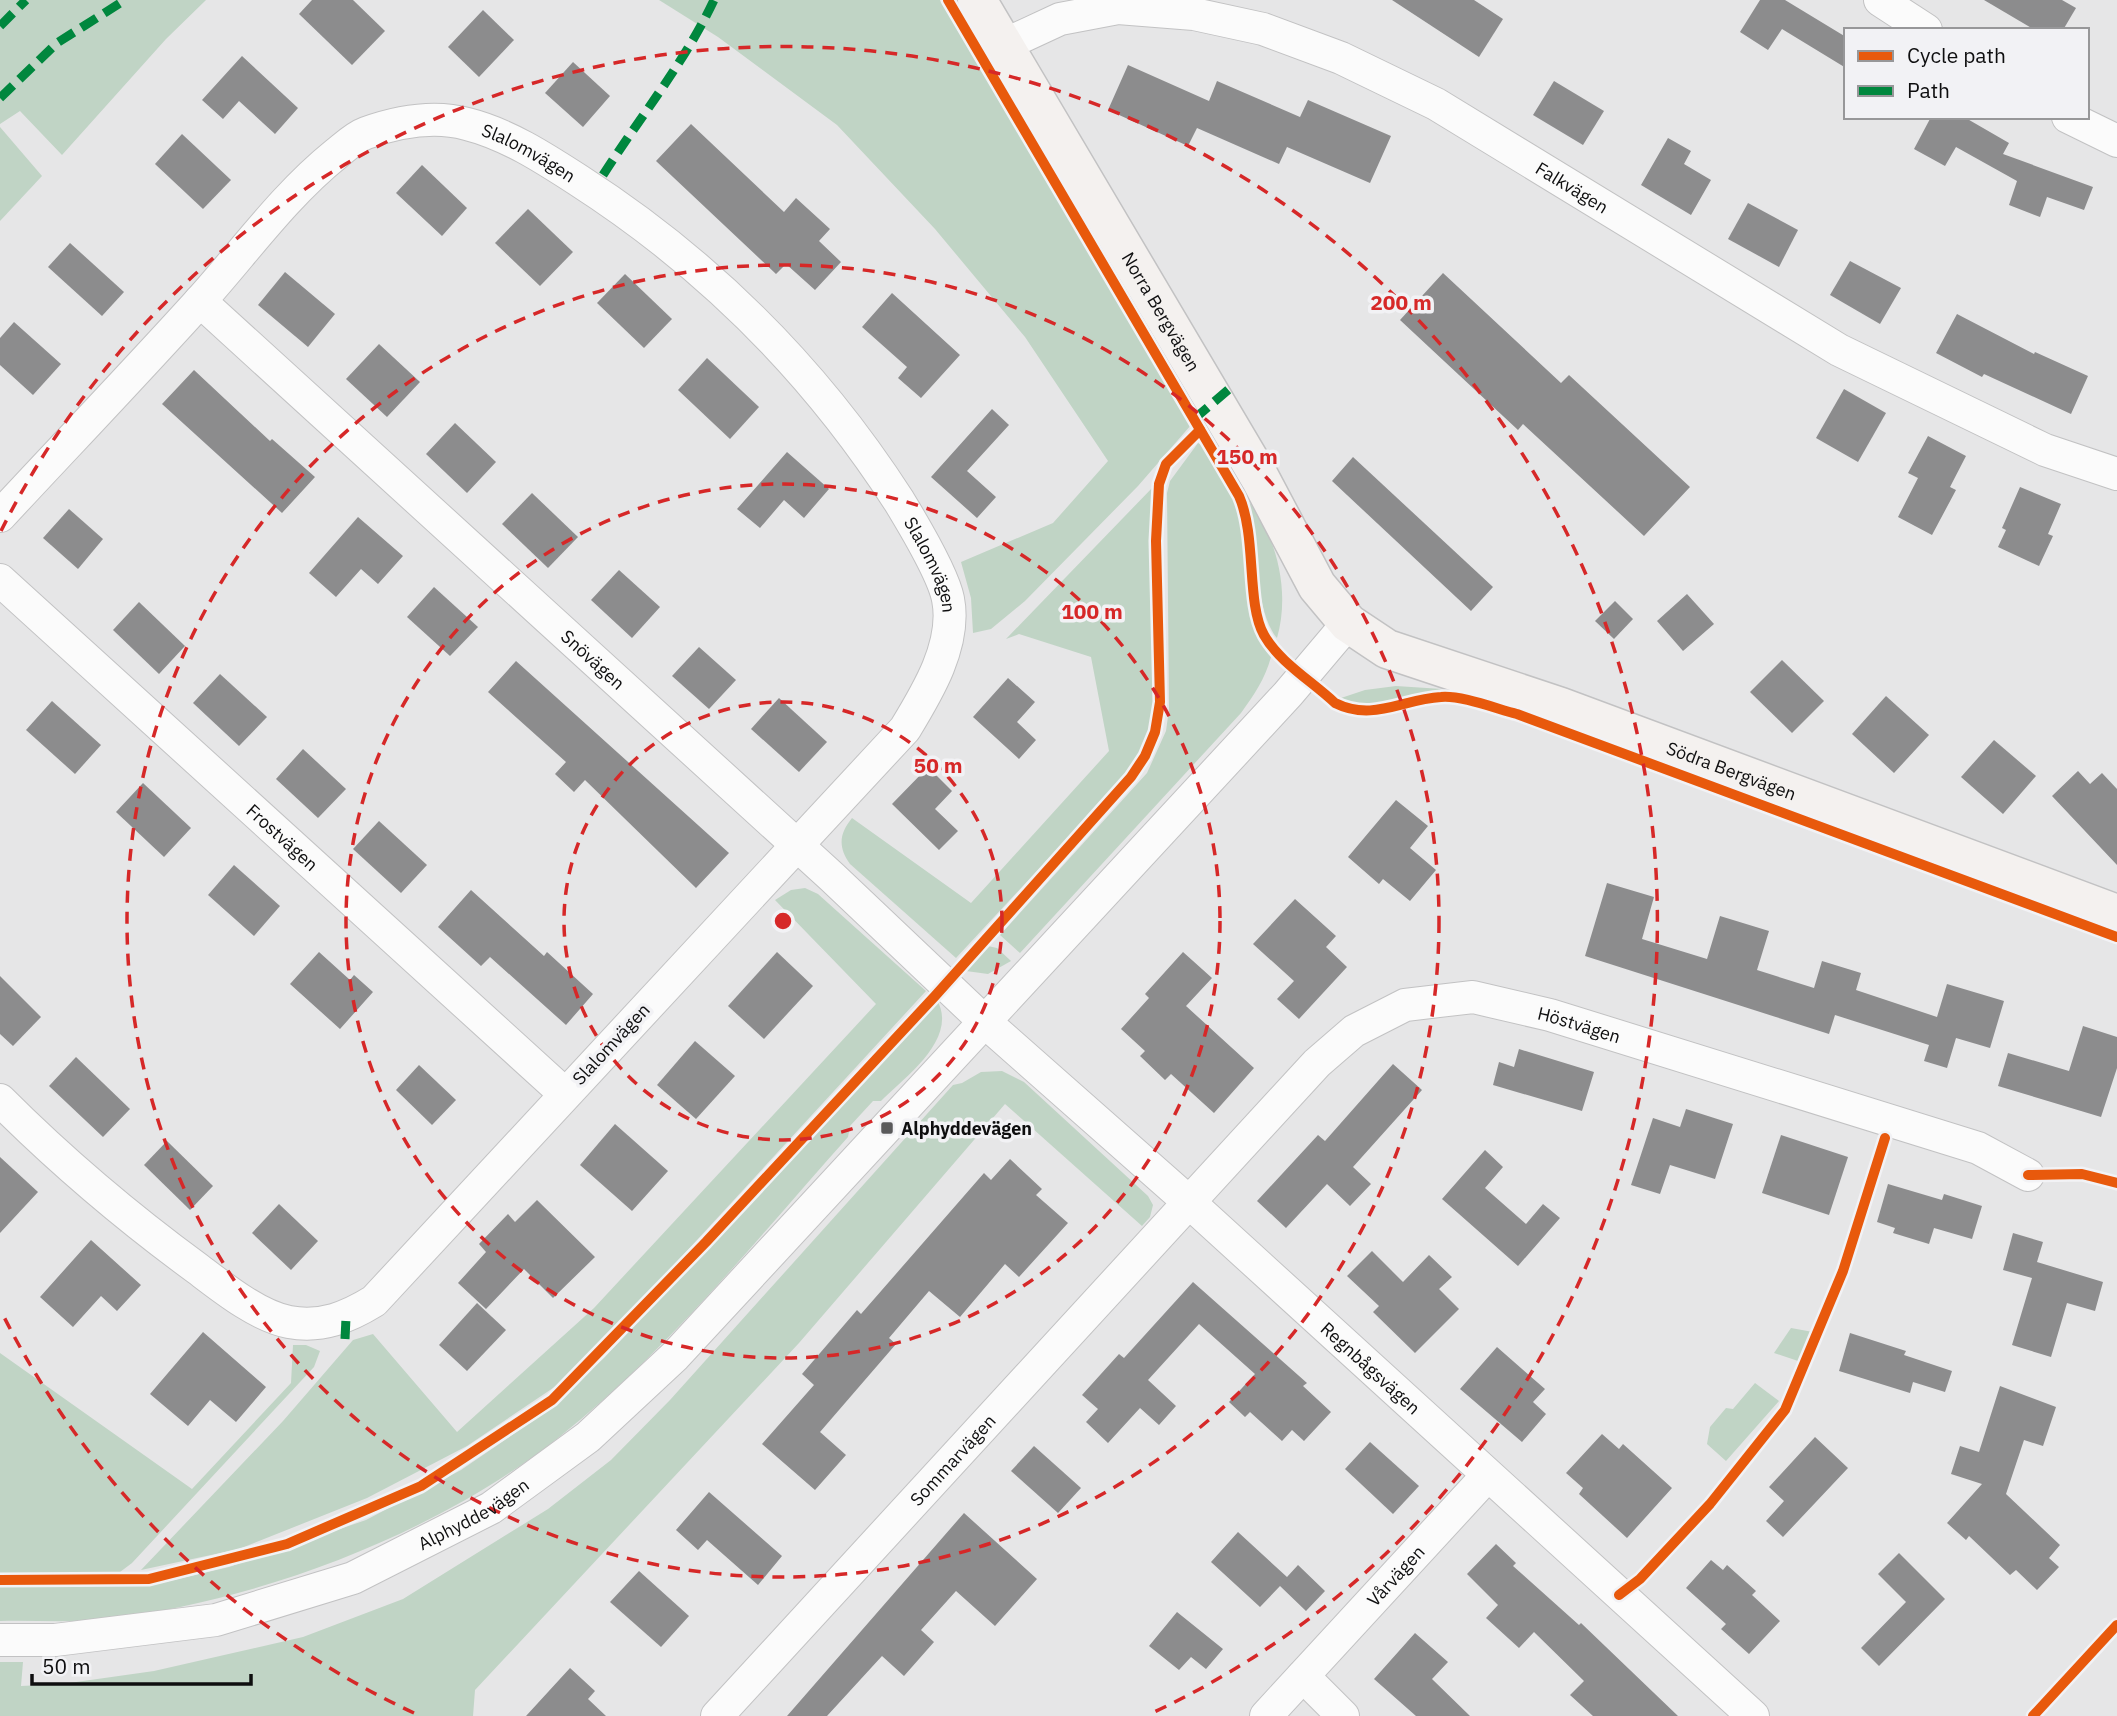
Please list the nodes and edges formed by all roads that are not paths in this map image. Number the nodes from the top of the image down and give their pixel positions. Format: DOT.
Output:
graph roads {
  1 [pos="977,0"];
  2 [pos="1880,0"];
  3 [pos="1923,28"];
  4 [pos="1004,45"];
  5 [pos="2072,119"];
  6 [pos="2117,141"];
  7 [pos="200,301"];
  8 [pos="2117,474"];
  9 [pos="0,516"];
  10 [pos="0,580"];
  11 [pos="1348,623"];
  12 [pos="796,844"];
  13 [pos="2117,914"];
  14 [pos="985,1021"];
  15 [pos="565,1094"];
  16 [pos="0,1100"];
  17 [pos="2028,1175"];
  18 [pos="1190,1203"];
  19 [pos="1487,1476"];
  20 [pos="0,1640"];
  21 [pos="1303,1676"];
  22 [pos="717,1716"];
  23 [pos="1266,1716"];
  24 [pos="1343,1716"];
  25 [pos="1753,1716"];
  1 -- 4 [label="street, Norra Bergvägen"];
  2 -- 3 [label="street"];
  4 -- 8 [label="street, Falkvägen"];
  4 -- 11 [label="street, Norra Bergvägen"];
  5 -- 6 [label="street"];
  7 -- 9 [label="street, Slalomvägen"];
  7 -- 12 [label="street, Snövägen"];
  7 -- 12 [label="street, Slalomvägen"];
  10 -- 15 [label="street, Frostvägen"];
  11 -- 13 [label="street, Södra Bergvägen"];
  11 -- 14 [label="street, Alphyddevägen"];
  12 -- 14 [label="street, Snövägen"];
  12 -- 15 [label="street, Slalomvägen"];
  14 -- 18 [label="street, Regnbågsvägen"];
  14 -- 20 [label="street, Alphyddevägen"];
  15 -- 16 [label="street, Slalomvägen"];
  17 -- 18 [label="street, Höstvägen"];
  18 -- 19 [label="street, Regnbågsvägen"];
  18 -- 22 [label="street, Sommarvägen"];
  19 -- 21 [label="street, Vårvägen"];
  19 -- 25 [label="street, Regnbågsvägen"];
  21 -- 23 [label="street, Vårvägen"];
  21 -- 24 [label="street"];
}
